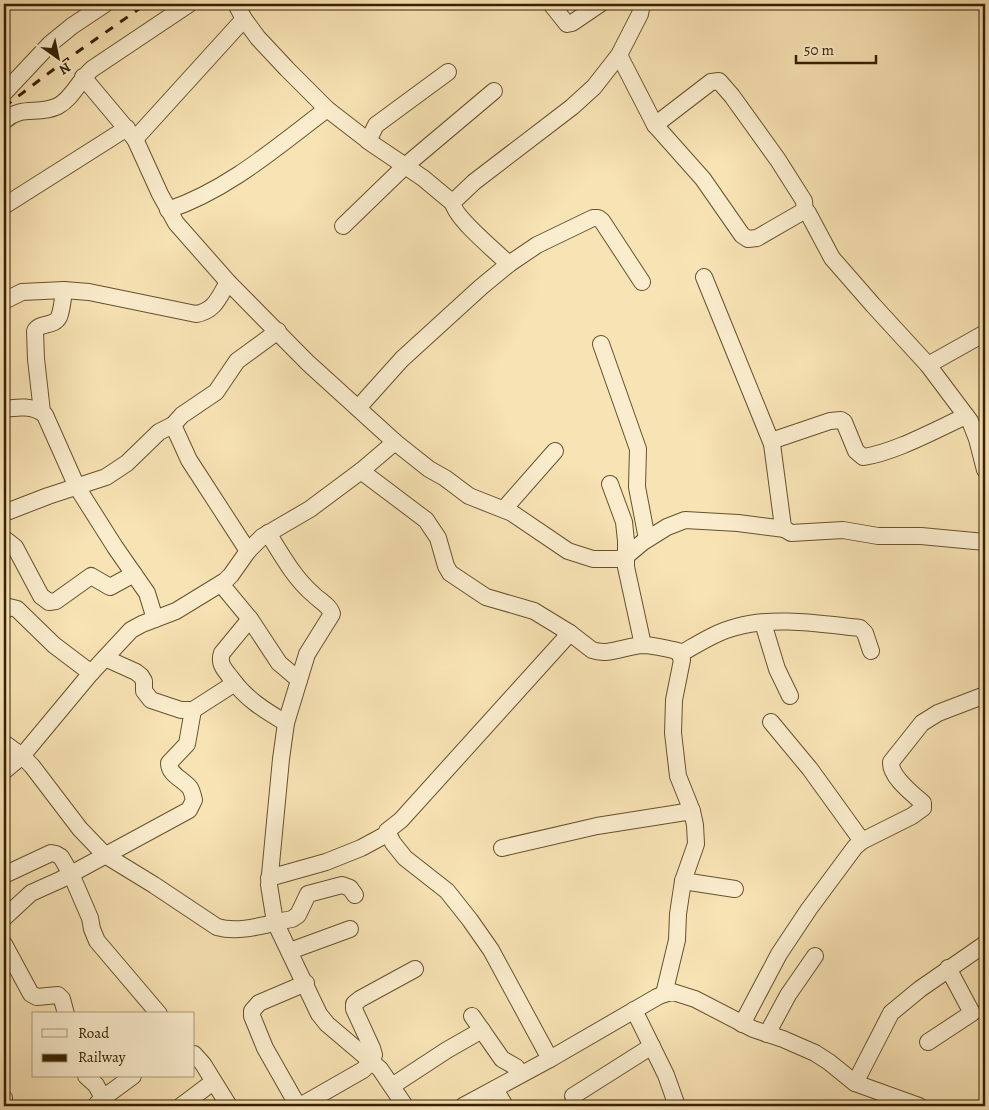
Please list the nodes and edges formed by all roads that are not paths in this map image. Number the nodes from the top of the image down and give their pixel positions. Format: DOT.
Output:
graph roads {
  1 [pos="105,4"];
  2 [pos="190,4"];
  3 [pos="236,4"];
  4 [pos="551,4"];
  5 [pos="600,4"];
  6 [pos="642,4"];
  7 [pos="244,19"];
  8 [pos="619,55"];
  9 [pos="448,72"];
  10 [pos="83,77"];
  11 [pos="494,91"];
  12 [pos="4,93"];
  13 [pos="4,97"];
  14 [pos="327,109"];
  15 [pos="18,111"];
  16 [pos="4,121"];
  17 [pos="655,125"];
  18 [pos="131,134"];
  19 [pos="368,141"];
  20 [pos="405,166"];
  21 [pos="453,203"];
  22 [pos="4,206"];
  23 [pos="168,210"];
  24 [pos="806,212"];
  25 [pos="344,226"];
  26 [pos="509,264"];
  27 [pos="704,277"];
  28 [pos="228,282"];
  29 [pos="642,282"];
  30 [pos="64,290"];
  31 [pos="4,301"];
  32 [pos="278,331"];
  33 [pos="985,333"];
  34 [pos="600,344"];
  35 [pos="928,365"];
  36 [pos="358,408"];
  37 [pos="4,409"];
  38 [pos="42,412"];
  39 [pos="966,416"];
  40 [pos="173,425"];
  41 [pos="770,441"];
  42 [pos="395,442"];
  43 [pos="555,451"];
  44 [pos="985,470"];
  45 [pos="361,471"];
  46 [pos="610,484"];
  47 [pos="77,486"];
  48 [pos="504,509"];
  49 [pos="4,513"];
  50 [pos="785,529"];
  51 [pos="268,533"];
  52 [pos="5,538"];
  53 [pos="648,539"];
  54 [pos="985,542"];
  55 [pos="248,551"];
  56 [pos="626,556"];
  57 [pos="134,574"];
  58 [pos="221,584"];
  59 [pos="4,611"];
  60 [pos="155,619"];
  61 [pos="250,619"];
  62 [pos="763,623"];
  63 [pos="570,633"];
  64 [pos="643,645"];
  65 [pos="871,651"];
  66 [pos="680,654"];
  67 [pos="105,658"];
  68 [pos="91,673"];
  69 [pos="299,680"];
  70 [pos="235,683"];
  71 [pos="985,695"];
  72 [pos="790,696"];
  73 [pos="193,710"];
  74 [pos="771,722"];
  75 [pos="286,723"];
  76 [pos="4,743"];
  77 [pos="22,756"];
  78 [pos="4,771"];
  79 [pos="692,812"];
  80 [pos="387,834"];
  81 [pos="862,841"];
  82 [pos="502,848"];
  83 [pos="105,855"];
  84 [pos="71,874"];
  85 [pos="4,875"];
  86 [pos="269,878"];
  87 [pos="683,881"];
  88 [pos="735,889"];
  89 [pos="355,894"];
  90 [pos="4,918"];
  91 [pos="275,922"];
  92 [pos="350,929"];
  93 [pos="4,944"];
  94 [pos="985,944"];
  95 [pos="290,951"];
  96 [pos="815,956"];
  97 [pos="415,968"];
  98 [pos="948,968"];
  99 [pos="306,983"];
  100 [pos="664,994"];
  101 [pos="634,1010"];
  102 [pos="65,1012"];
  103 [pos="157,1012"];
  104 [pos="472,1016"];
  105 [pos="742,1024"];
  106 [pos="482,1030"];
  107 [pos="767,1034"];
  108 [pos="928,1042"];
  109 [pos="652,1046"];
  110 [pos="195,1055"];
  111 [pos="550,1059"];
  112 [pos="372,1061"];
  113 [pos="521,1074"];
  114 [pos="88,1078"];
  115 [pos="130,1078"];
  116 [pos="214,1082"];
  117 [pos="855,1083"];
  118 [pos="392,1086"];
  119 [pos="495,1088"];
  120 [pos="573,1096"];
  121 [pos="4,1098"];
  122 [pos="99,1102"];
  123 [pos="4,1106"];
  124 [pos="181,1106"];
  125 [pos="229,1106"];
  126 [pos="405,1106"];
  127 [pos="463,1106"];
  128 [pos="505,1106"];
  129 [pos="678,1106"];
  130 [pos="919,1106"];
  1 -- 12 [label="street"];
  2 -- 10 [label="street"];
  3 -- 7 [label="street"];
  4 -- 5 [label="street"];
  6 -- 8 [label="street"];
  7 -- 14 [label="street"];
  7 -- 18 [label="street"];
  8 -- 17 [label="street"];
  8 -- 21 [label="street"];
  9 -- 19 [label="street"];
  10 -- 15 [label="street"];
  10 -- 18 [label="street"];
  11 -- 20 [label="street"];
  13 -- 15 [label="street"];
  14 -- 19 [label="street"];
  14 -- 23 [label="street"];
  15 -- 16 [label="street"];
  17 -- 24 [label="street"];
  17 -- 24 [label="street"];
  18 -- 22 [label="street"];
  18 -- 23 [label="street"];
  19 -- 20 [label="street"];
  20 -- 21 [label="street"];
  20 -- 25 [label="street"];
  21 -- 26 [label="street"];
  23 -- 28 [label="street"];
  24 -- 35 [label="street"];
  26 -- 29 [label="street"];
  26 -- 36 [label="street"];
  27 -- 41 [label="street"];
  28 -- 30 [label="street"];
  28 -- 32 [label="street"];
  30 -- 31 [label="street"];
  30 -- 38 [label="street"];
  32 -- 36 [label="street"];
  32 -- 40 [label="street"];
  33 -- 35 [label="street"];
  34 -- 53 [label="street"];
  35 -- 39 [label="street"];
  36 -- 42 [label="street"];
  37 -- 38 [label="street"];
  38 -- 47 [label="street"];
  39 -- 41 [label="street"];
  39 -- 44 [label="street"];
  40 -- 47 [label="street"];
  40 -- 55 [label="street"];
  41 -- 50 [label="street"];
  42 -- 45 [label="street"];
  42 -- 48 [label="street"];
  43 -- 48 [label="street"];
  45 -- 51 [label="street"];
  45 -- 63 [label="street"];
  46 -- 56 [label="street"];
  47 -- 49 [label="street"];
  47 -- 57 [label="street"];
  48 -- 56 [label="street"];
  50 -- 53 [label="street"];
  50 -- 54 [label="street"];
  51 -- 55 [label="street"];
  51 -- 69 [label="street"];
  52 -- 57 [label="street"];
  53 -- 56 [label="street"];
  55 -- 58 [label="street"];
  56 -- 64 [label="street"];
  57 -- 60 [label="street"];
  58 -- 60 [label="street"];
  58 -- 61 [label="street"];
  59 -- 68 [label="street"];
  60 -- 67 [label="street"];
  61 -- 69 [label="street"];
  61 -- 70 [label="street"];
  62 -- 65 [label="street"];
  62 -- 66 [label="street"];
  62 -- 72 [label="street"];
  63 -- 64 [label="street"];
  63 -- 80 [label="street"];
  64 -- 66 [label="street"];
  66 -- 79 [label="street"];
  67 -- 68 [label="street"];
  67 -- 73 [label="street"];
  68 -- 77 [label="street"];
  69 -- 75 [label="street"];
  70 -- 73 [label="street"];
  70 -- 75 [label="street"];
  71 -- 81 [label="street"];
  73 -- 83 [label="street"];
  74 -- 81 [label="street"];
  75 -- 86 [label="street"];
  76 -- 77 [label="street"];
  77 -- 78 [label="street"];
  77 -- 83 [label="street"];
  79 -- 82 [label="street"];
  79 -- 87 [label="street"];
  80 -- 86 [label="street"];
  80 -- 111 [label="street"];
  81 -- 105 [label="street"];
  83 -- 84 [label="street"];
  83 -- 91 [label="street"];
  84 -- 85 [label="street"];
  84 -- 90 [label="street"];
  84 -- 103 [label="street"];
  86 -- 91 [label="street"];
  87 -- 88 [label="street"];
  87 -- 100 [label="street"];
  89 -- 91 [label="street"];
  91 -- 95 [label="street"];
  92 -- 95 [label="street"];
  93 -- 102 [label="street"];
  94 -- 98 [label="street"];
  95 -- 99 [label="street"];
  96 -- 107 [label="street"];
  97 -- 112 [label="street"];
  98 -- 108 [label="street"];
  98 -- 117 [label="street"];
  99 -- 112 [label="street"];
  99 -- 112 [label="street"];
  100 -- 101 [label="street"];
  100 -- 105 [label="street"];
  101 -- 109 [label="street"];
  101 -- 111 [label="street"];
  104 -- 106 [label="street"];
  105 -- 107 [label="street"];
  106 -- 113 [label="street"];
  106 -- 118 [label="street"];
  107 -- 117 [label="street"];
  109 -- 120 [label="street"];
  109 -- 129 [label="street"];
  110 -- 116 [label="street"];
  111 -- 113 [label="street"];
  112 -- 118 [label="street"];
  113 -- 119 [label="street"];
  114 -- 122 [label="street"];
  115 -- 122 [label="street"];
  116 -- 124 [label="street"];
  116 -- 125 [label="street"];
  117 -- 130 [label="street"];
  118 -- 126 [label="street"];
  119 -- 127 [label="street"];
  119 -- 128 [label="street"];
  121 -- 123 [label="street"];
}
